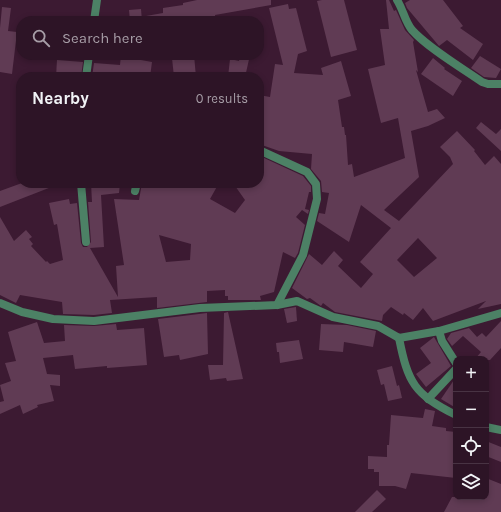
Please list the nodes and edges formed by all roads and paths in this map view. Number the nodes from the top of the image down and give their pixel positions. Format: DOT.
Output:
graph roads {
  1 [pos="97,0"];
  2 [pos="397,0"];
  3 [pos="95,16"];
  4 [pos="88,60"];
  5 [pos="87,72"];
  6 [pos="501,84"];
  7 [pos="264,152"];
  8 [pos="81,188"];
  9 [pos="86,242"];
  10 [pos="0,303"];
  11 [pos="277,305"];
  12 [pos="501,313"];
  13 [pos="439,331"];
  14 [pos="399,338"];
  15 [pos="453,358"];
  16 [pos="453,372"];
  17 [pos="428,399"];
  18 [pos="453,413"];
  19 [pos="489,427"];
  20 [pos="501,430"];
  1 -- 3 [label="street"];
  2 -- 6 [label="street"];
  4 -- 5 [label="street"];
  7 -- 11 [label="street"];
  8 -- 9 [label="street"];
  10 -- 11 [label="street"];
  11 -- 14 [label="street"];
  12 -- 13 [label="street"];
  13 -- 14 [label="street"];
  13 -- 15 [label="street"];
  14 -- 17 [label="street"];
  16 -- 17 [label="street"];
  17 -- 18 [label="street"];
  19 -- 20 [label="street"];
}
